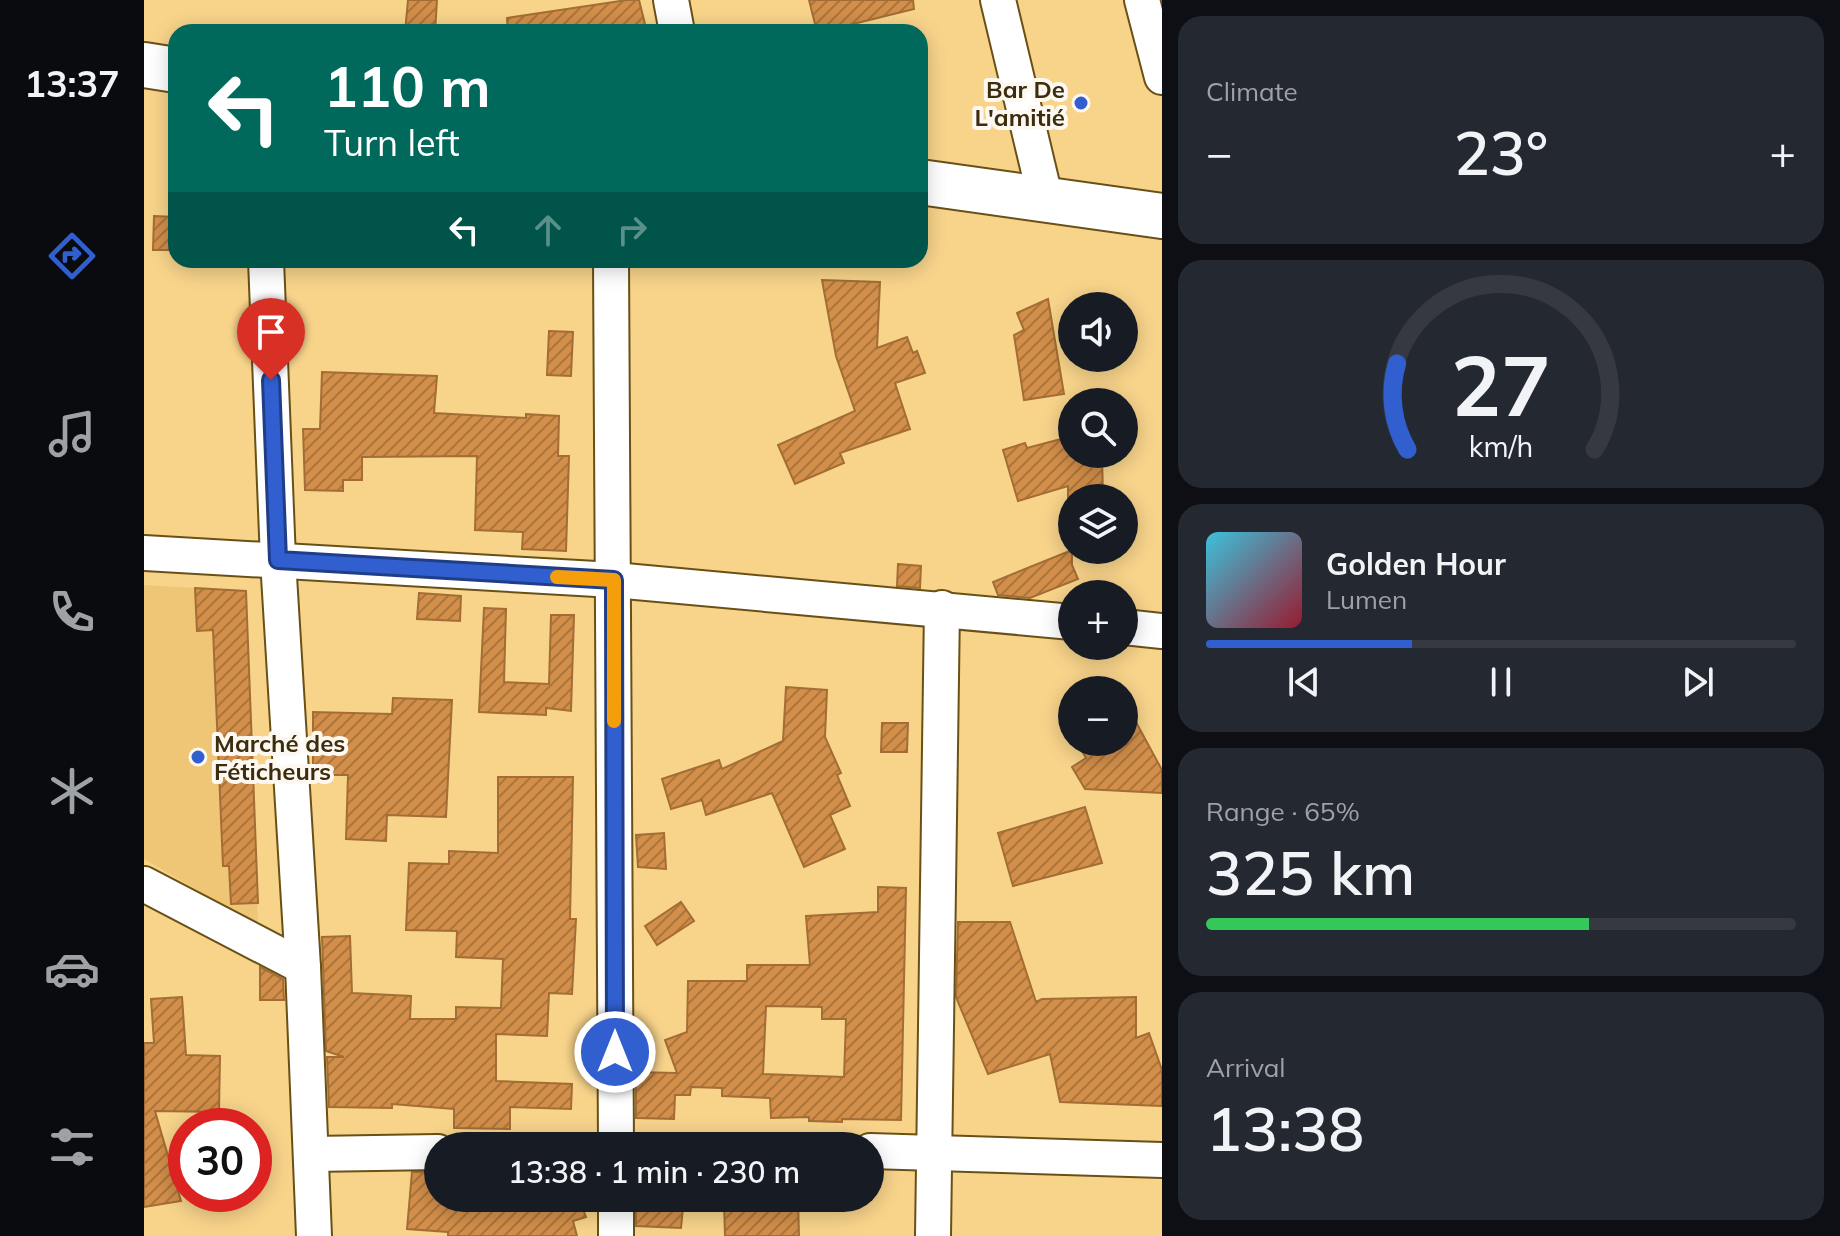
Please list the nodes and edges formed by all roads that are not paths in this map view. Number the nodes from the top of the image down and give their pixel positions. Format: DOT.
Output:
graph roads {
  1 [pos="671,0"];
  2 [pos="998,0"];
  3 [pos="1142,0"];
  4 [pos="676,24"];
  5 [pos="144,65"];
  6 [pos="168,69"];
  7 [pos="1162,77"];
  8 [pos="928,183"];
  9 [pos="1046,201"];
  10 [pos="1162,216"];
  11 [pos="266,268"];
  12 [pos="611,268"];
  13 [pos="144,553"];
  14 [pos="278,560"];
  15 [pos="614,580"];
  16 [pos="942,608"];
  17 [pos="1058,620"];
  18 [pos="1138,628"];
  19 [pos="1162,631"];
  20 [pos="144,884"];
  21 [pos="303,967"];
  22 [pos="616,1132"];
  23 [pos="884,1151"];
  24 [pos="424,1152"];
  25 [pos="932,1152"];
  26 [pos="312,1154"];
  27 [pos="1162,1160"];
  28 [pos="616,1212"];
  29 [pos="314,1236"];
  30 [pos="616,1236"];
  31 [pos="933,1236"];
  1 -- 4 [label="street"];
  2 -- 9 [label="street"];
  3 -- 7 [label="street"];
  5 -- 6 [label="main road"];
  8 -- 9 [label="main road"];
  9 -- 10 [label="main road"];
  11 -- 14 [label="street"];
  12 -- 15 [label="street"];
  13 -- 14 [label="street"];
  14 -- 15 [label="street"];
  14 -- 21 [label="street"];
  15 -- 16 [label="street"];
  15 -- 22 [label="street"];
  16 -- 17 [label="street"];
  16 -- 25 [label="street"];
  18 -- 19 [label="street"];
  20 -- 21 [label="street"];
  21 -- 26 [label="street"];
  23 -- 25 [label="street"];
  24 -- 26 [label="street"];
  25 -- 27 [label="street"];
  25 -- 31 [label="street"];
  26 -- 29 [label="street"];
  28 -- 30 [label="street"];
}
